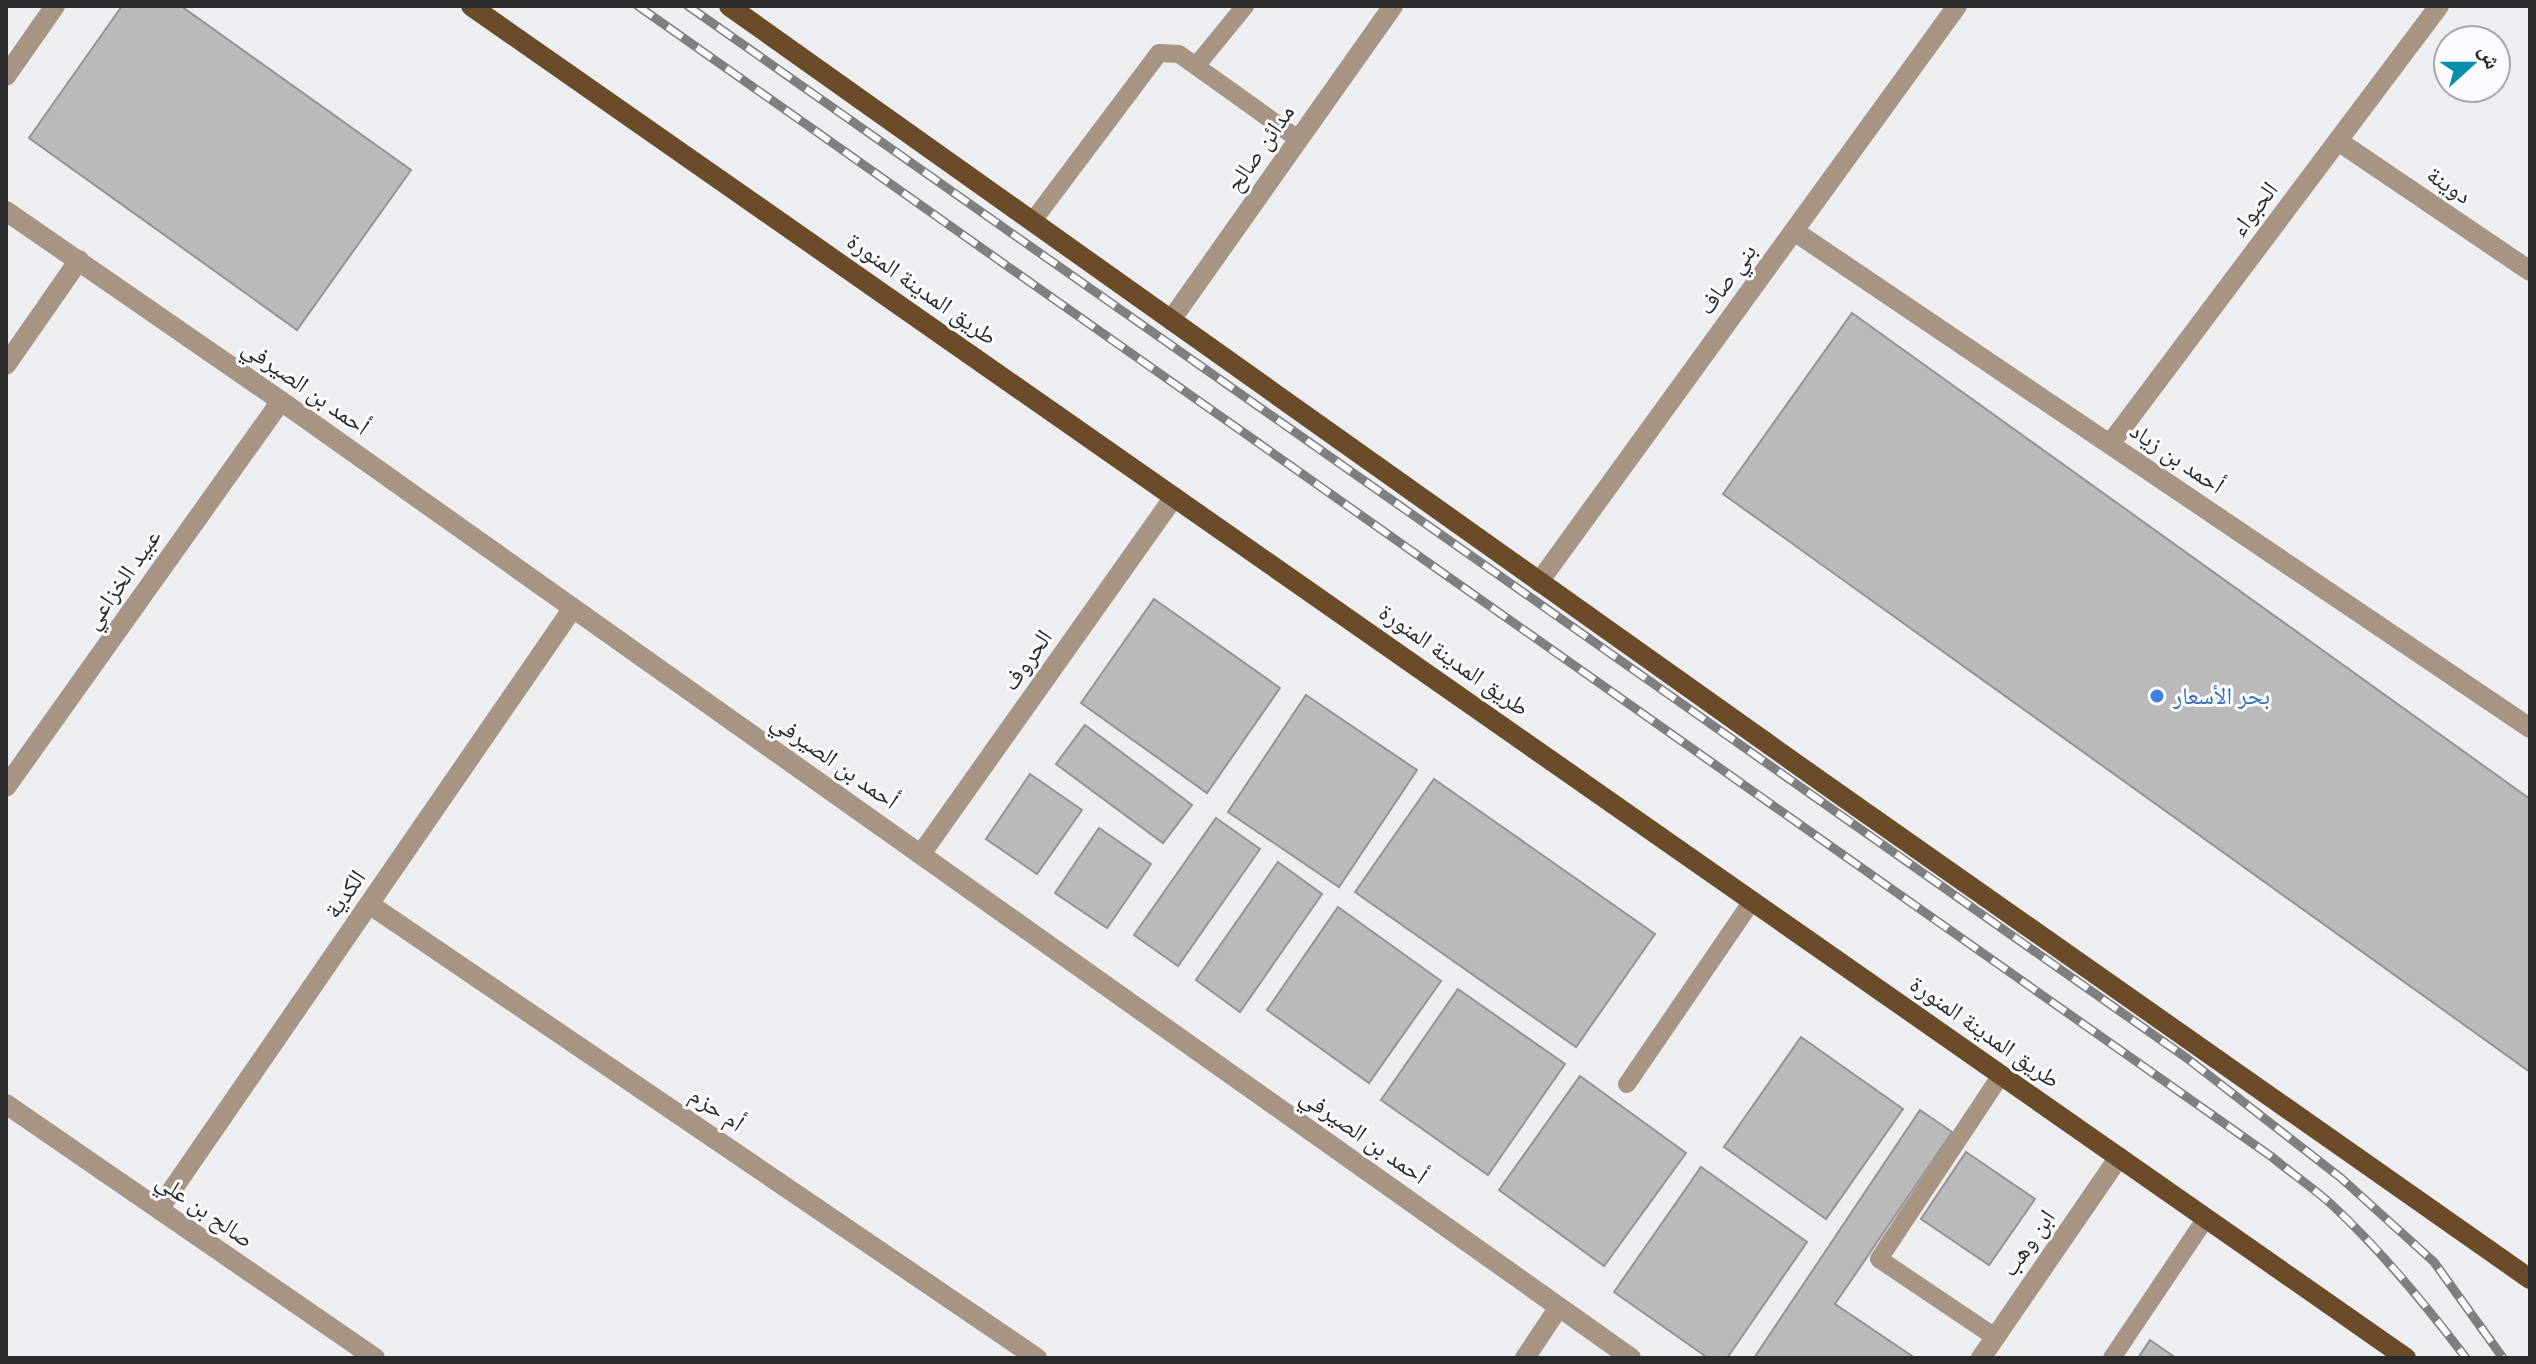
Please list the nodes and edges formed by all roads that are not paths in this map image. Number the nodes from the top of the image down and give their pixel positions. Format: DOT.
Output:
graph roads {
  1 [pos="55,6"];
  2 [pos="471,6"];
  3 [pos="729,6"];
  4 [pos="1245,6"];
  5 [pos="1393,6"];
  6 [pos="1957,6"];
  7 [pos="2439,6"];
  8 [pos="1196,66"];
  9 [pos="6,76"];
  10 [pos="1298,139"];
  11 [pos="2338,141"];
  12 [pos="6,211"];
  13 [pos="1032,222"];
  14 [pos="1794,231"];
  15 [pos="79,260"];
  16 [pos="2530,271"];
  17 [pos="1171,320"];
  18 [pos="6,365"];
  19 [pos="281,401"];
  20 [pos="2110,444"];
  21 [pos="1174,497"];
  22 [pos="1539,582"];
  23 [pos="573,608"];
  24 [pos="2530,728"];
  25 [pos="6,787"];
  26 [pos="921,854"];
  27 [pos="1752,901"];
  28 [pos="369,904"];
  29 [pos="2001,1075"];
  30 [pos="1627,1084"];
  31 [pos="6,1104"];
  32 [pos="2119,1157"];
  33 [pos="159,1209"];
  34 [pos="2206,1218"];
  35 [pos="2530,1279"];
  36 [pos="1559,1307"];
  37 [pos="1995,1337"];
  38 [pos="375,1358"];
  39 [pos="1037,1358"];
  40 [pos="1525,1358"];
  41 [pos="1631,1358"];
  42 [pos="1981,1358"];
  43 [pos="2112,1358"];
  44 [pos="2406,1358"];
  1 -- 9 [label="street"];
  2 -- 21 [label="main road, طريق المدينة المنورة"];
  3 -- 13 [label="main road"];
  4 -- 8 [label="lane"];
  5 -- 10 [label="street, مدائن صالح"];
  6 -- 14 [label="street, بني صاف"];
  7 -- 11 [label="street, الحبواء"];
  8 -- 10 [label="lane"];
  8 -- 13 [label="lane"];
  10 -- 17 [label="street, مدائن صالح"];
  11 -- 16 [label="street, دوينة"];
  11 -- 20 [label="street, الحبواء"];
  12 -- 15 [label="street, أحمد بن الصيرفي"];
  13 -- 17 [label="main road"];
  14 -- 20 [label="street, أحمد بن زياد"];
  14 -- 22 [label="street, بني صاف"];
  15 -- 18 [label="street"];
  15 -- 19 [label="street, أحمد بن الصيرفي"];
  17 -- 22 [label="main road"];
  19 -- 23 [label="street, أحمد بن الصيرفي"];
  19 -- 25 [label="street, عبيد الخزاعي"];
  20 -- 24 [label="street, أحمد بن زياد"];
  21 -- 26 [label="street, الحروف"];
  21 -- 27 [label="main road, طريق المدينة المنورة"];
  22 -- 35 [label="main road"];
  23 -- 26 [label="street, أحمد بن الصيرفي"];
  23 -- 28 [label="street, الكدية"];
  26 -- 36 [label="street, أحمد بن الصيرفي"];
  27 -- 29 [label="main road, طريق المدينة المنورة"];
  27 -- 30 [label="lane"];
  28 -- 33 [label="street, الكدية"];
  28 -- 39 [label="street, أم حزم"];
  29 -- 32 [label="main road, طريق المدينة المنورة"];
  29 -- 37 [label="lane"];
  31 -- 33 [label="street, صالح بن علي"];
  32 -- 34 [label="main road, طريق المدينة المنورة"];
  32 -- 37 [label="street, ابن وهب"];
  33 -- 38 [label="street, صالح بن علي"];
  34 -- 43 [label="lane"];
  34 -- 44 [label="main road, طريق المدينة المنورة"];
  36 -- 40 [label="street"];
  36 -- 41 [label="street, أحمد بن الصيرفي"];
  37 -- 42 [label="street, ابن وهب"];
}
